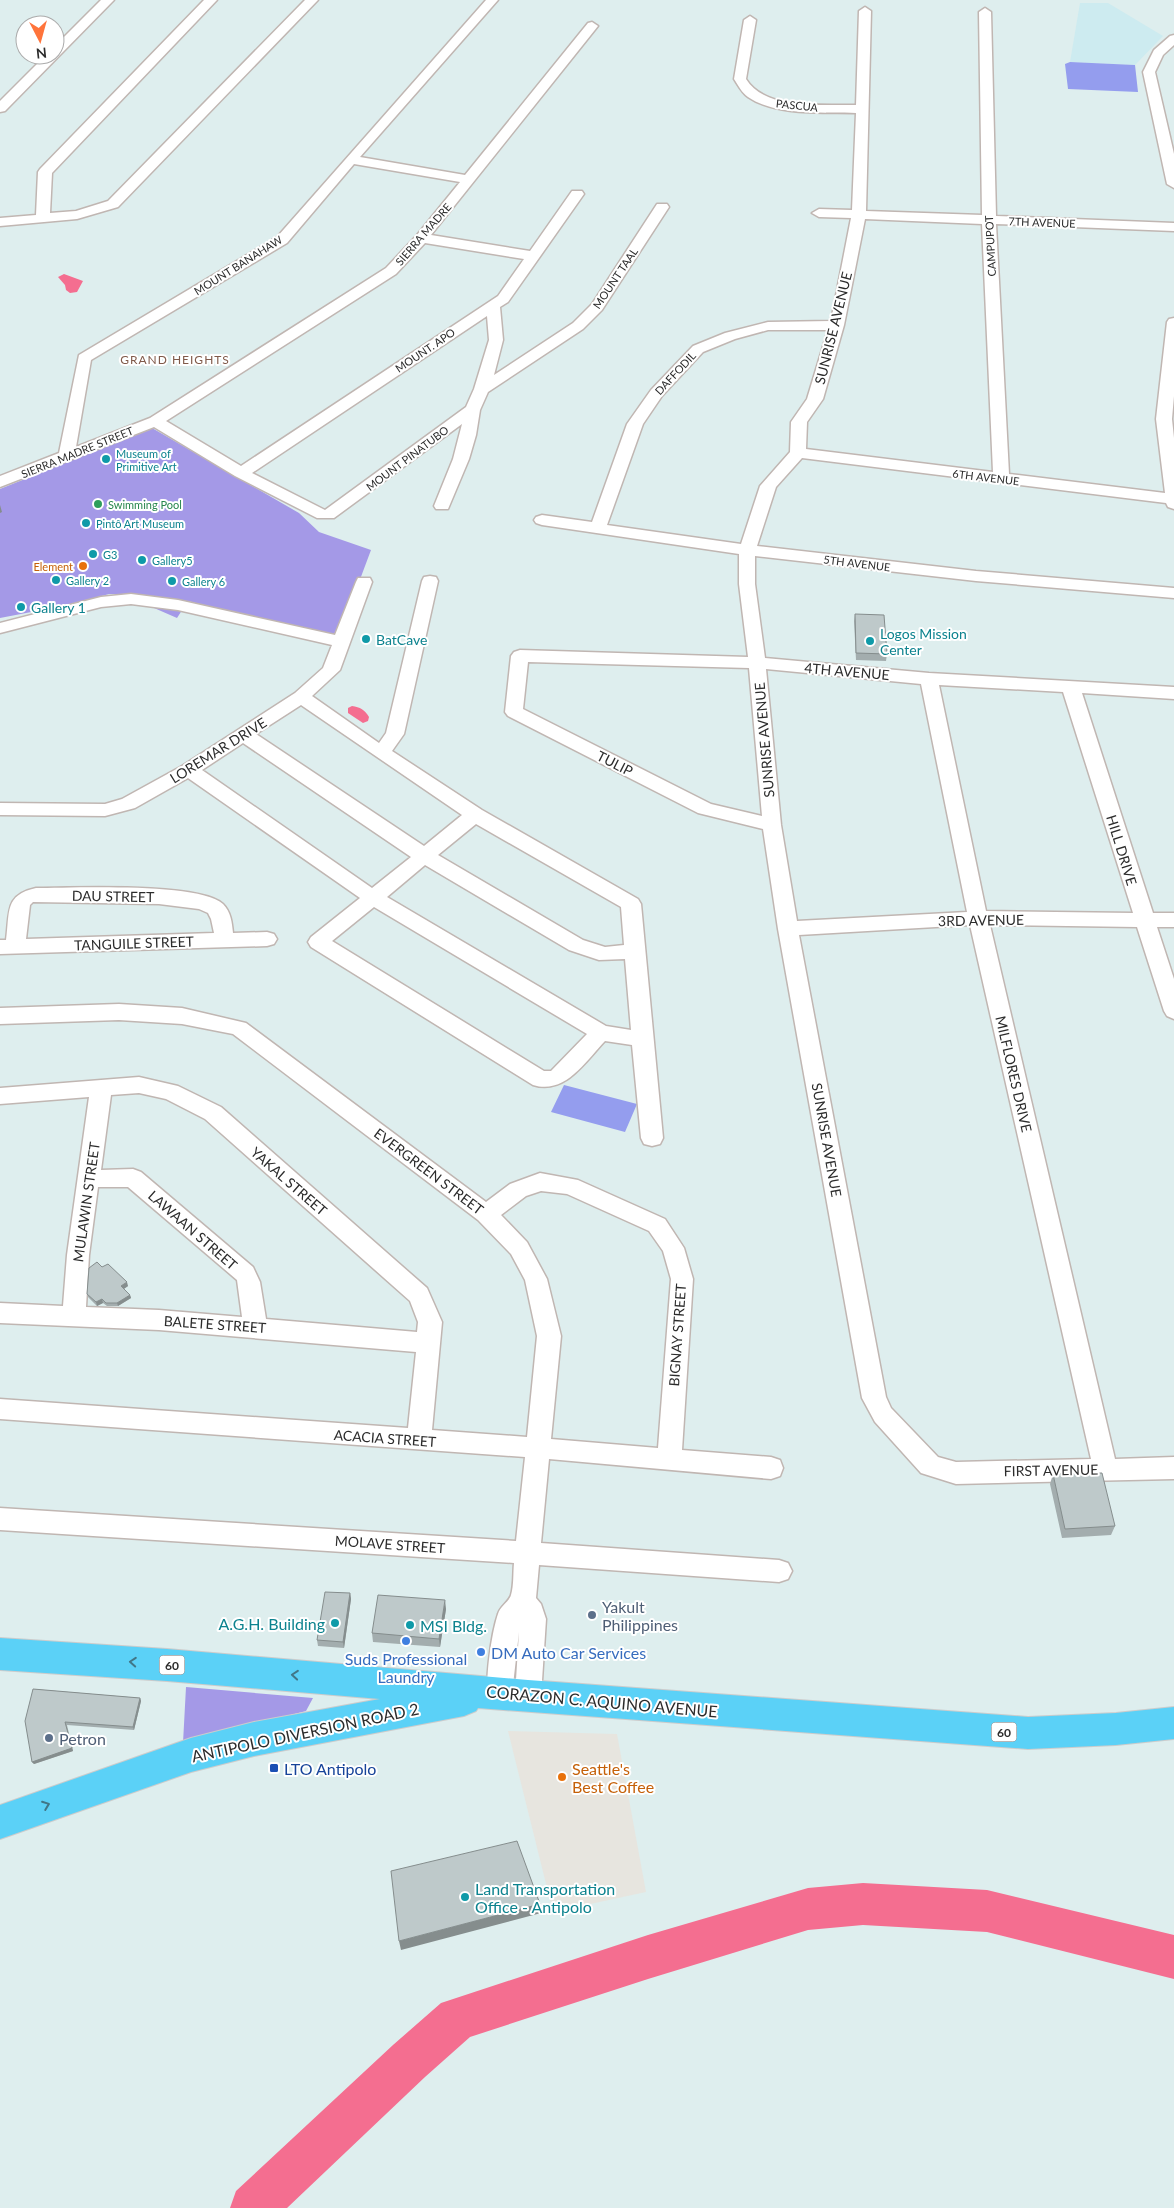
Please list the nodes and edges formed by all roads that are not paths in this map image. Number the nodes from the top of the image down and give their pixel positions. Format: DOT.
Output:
graph roads {
  1 [pos="108,0"];
  2 [pos="212,0"];
  3 [pos="312,0"];
  4 [pos="492,0"];
  5 [pos="865,11"];
  6 [pos="985,12"];
  7 [pos="750,20"];
  8 [pos="592,26"];
  9 [pos="1174,40"];
  10 [pos="65,43"];
  11 [pos="43,65"];
  12 [pos="0,108"];
  13 [pos="863,109"];
  14 [pos="351,159"];
  15 [pos="469,180"];
  16 [pos="1174,184"];
  17 [pos="577,194"];
  18 [pos="662,208"];
  19 [pos="819,213"];
  20 [pos="859,214"];
  21 [pos="43,219"];
  22 [pos="989,220"];
  23 [pos="0,222"];
  24 [pos="1174,227"];
  25 [pos="422,238"];
  26 [pos="534,256"];
  27 [pos="493,305"];
  28 [pos="1174,322"];
  29 [pos="836,326"];
  30 [pos="482,389"];
  31 [pos="472,410"];
  32 [pos="155,421"];
  33 [pos="798,453"];
  34 [pos="66,456"];
  35 [pos="241,473"];
  36 [pos="1001,479"];
  37 [pos="0,482"];
  38 [pos="1174,500"];
  39 [pos="442,506"];
  40 [pos="542,520"];
  41 [pos="598,528"];
  42 [pos="747,550"];
  43 [pos="430,581"];
  44 [pos="364,582"];
  45 [pos="1174,593"];
  46 [pos="0,628"];
  47 [pos="342,642"];
  48 [pos="520,656"];
  49 [pos="757,663"];
  50 [pos="929,678"];
  51 [pos="1071,688"];
  52 [pos="1174,693"];
  53 [pos="301,697"];
  54 [pos="243,734"];
  55 [pos="381,753"];
  56 [pos="189,770"];
  57 [pos="0,809"];
  58 [pos="475,815"];
  59 [pos="772,825"];
  60 [pos="424,856"];
  61 [pos="372,897"];
  62 [pos="978,918"];
  63 [pos="1144,920"];
  64 [pos="1174,920"];
  65 [pos="788,928"];
  66 [pos="267,939"];
  67 [pos="224,940"];
  68 [pos="8,947"];
  69 [pos="635,950"];
  70 [pos="1174,1011"];
  71 [pos="0,1016"];
  72 [pos="601,1033"];
  73 [pos="642,1039"];
  74 [pos="101,1088"];
  75 [pos="0,1096"];
  76 [pos="652,1138"];
  77 [pos="90,1179"];
  78 [pos="486,1214"];
  79 [pos="0,1313"];
  80 [pos="74,1317"];
  81 [pos="255,1327"];
  82 [pos="430,1343"];
  83 [pos="0,1409"];
  84 [pos="418,1440"];
  85 [pos="539,1448"];
  86 [pos="668,1460"];
  87 [pos="930,1465"];
  88 [pos="770,1468"];
  89 [pos="1174,1468"];
  90 [pos="1105,1469"];
  91 [pos="0,1518"];
  92 [pos="528,1553"];
  93 [pos="779,1571"];
  94 [pos="524,1601"];
  95 [pos="505,1639"];
  96 [pos="532,1641"];
  97 [pos="0,1654"];
  98 [pos="343,1680"];
  99 [pos="514,1695"];
  100 [pos="345,1721"];
  101 [pos="1174,1723"];
  102 [pos="0,1822"];
  1 -- 10 [label="street"];
  2 -- 21 [label="street"];
  3 -- 21 [label="street"];
  4 -- 14 [label="street, MOUNT BANAHAW"];
  5 -- 13 [label="street, SUNRISE AVENUE"];
  6 -- 22 [label="street, CAMPUPOT"];
  7 -- 13 [label="street, PASCUA"];
  8 -- 15 [label="street, SIERRA MADRE"];
  9 -- 16 [label="street"];
  11 -- 12 [label="street"];
  13 -- 20 [label="street, SUNRISE AVENUE"];
  14 -- 15 [label="street"];
  14 -- 34 [label="street, MOUNT BANAHAW"];
  15 -- 25 [label="street, SIERRA MADRE"];
  17 -- 26 [label="street, MOUNT. APO"];
  18 -- 30 [label="street, MOUNT TAAL"];
  19 -- 20 [label="street, 7TH AVENUE"];
  20 -- 22 [label="street, 7TH AVENUE"];
  20 -- 29 [label="street, SUNRISE AVENUE"];
  21 -- 23 [label="street"];
  22 -- 24 [label="street, 7TH AVENUE"];
  22 -- 36 [label="street, CAMPUPOT"];
  25 -- 26 [label="street"];
  25 -- 32 [label="street, SIERRA MADRE"];
  26 -- 27 [label="street, MOUNT. APO"];
  27 -- 30 [label="street, MOUNT PINATUBO"];
  27 -- 35 [label="street, MOUNT. APO"];
  28 -- 38 [label="street"];
  29 -- 33 [label="street, SUNRISE AVENUE"];
  29 -- 41 [label="street, DAFFODIL"];
  30 -- 31 [label="street, MOUNT PINATUBO"];
  31 -- 35 [label="street, MOUNT PINATUBO"];
  31 -- 39 [label="street"];
  32 -- 34 [label="street, SIERRA MADRE STREET"];
  32 -- 35 [label="street"];
  33 -- 36 [label="street, 6TH AVENUE"];
  33 -- 42 [label="street, SUNRISE AVENUE"];
  34 -- 37 [label="street, SIERRA MADRE STREET"];
  36 -- 38 [label="street, 6TH AVENUE"];
  40 -- 41 [label="street, 5TH AVENUE"];
  41 -- 42 [label="street, 5TH AVENUE"];
  42 -- 45 [label="street, 5TH AVENUE"];
  42 -- 49 [label="street, SUNRISE AVENUE"];
  43 -- 55 [label="street"];
  44 -- 47 [label="street, LOREMAR DRIVE"];
  46 -- 47 [label="street"];
  47 -- 53 [label="street, LOREMAR DRIVE"];
  48 -- 49 [label="street, 4TH AVENUE"];
  48 -- 59 [label="street, TULIP"];
  49 -- 50 [label="street, 4TH AVENUE"];
  49 -- 59 [label="street, SUNRISE AVENUE"];
  50 -- 51 [label="street, 4TH AVENUE"];
  50 -- 62 [label="street, MILFLORES DRIVE"];
  51 -- 52 [label="street, 4TH AVENUE"];
  51 -- 63 [label="street, HILL DRIVE"];
  53 -- 54 [label="street, LOREMAR DRIVE"];
  53 -- 55 [label="street"];
  54 -- 56 [label="street, LOREMAR DRIVE"];
  54 -- 60 [label="street"];
  55 -- 58 [label="street"];
  56 -- 57 [label="street, LOREMAR DRIVE"];
  56 -- 61 [label="street"];
  58 -- 60 [label="street"];
  58 -- 69 [label="street"];
  59 -- 65 [label="street, SUNRISE AVENUE"];
  60 -- 61 [label="street"];
  60 -- 69 [label="street"];
  61 -- 72 [label="street"];
  61 -- 72 [label="street"];
  62 -- 63 [label="street, 3RD AVENUE"];
  62 -- 65 [label="street, 3RD AVENUE"];
  62 -- 90 [label="street, MILFLORES DRIVE"];
  63 -- 64 [label="street, 3RD AVENUE"];
  63 -- 70 [label="street, HILL DRIVE"];
  65 -- 87 [label="street, SUNRISE AVENUE"];
  66 -- 67 [label="street, TANGUILE STREET"];
  67 -- 68 [label="street, TANGUILE STREET"];
  67 -- 68 [label="street, DAU STREET"];
  69 -- 73 [label="street"];
  71 -- 78 [label="street, EVERGREEN STREET"];
  72 -- 73 [label="street"];
  73 -- 76 [label="street"];
  74 -- 75 [label="street, YAKAL STREET"];
  74 -- 77 [label="street, MULAWIN STREET"];
  74 -- 82 [label="street, YAKAL STREET"];
  77 -- 80 [label="street, MULAWIN STREET"];
  77 -- 81 [label="street, LAWAAN STREET"];
  78 -- 85 [label="street, EVERGREEN STREET"];
  78 -- 86 [label="street, BIGNAY STREET"];
  79 -- 80 [label="street, BALETE STREET"];
  80 -- 81 [label="street, BALETE STREET"];
  81 -- 82 [label="street, BALETE STREET"];
  82 -- 84 [label="street, YAKAL STREET"];
  83 -- 84 [label="street, ACACIA STREET"];
  84 -- 85 [label="street, ACACIA STREET"];
  85 -- 86 [label="street, ACACIA STREET"];
  85 -- 92 [label="street, EVERGREEN STREET"];
  86 -- 88 [label="street, ACACIA STREET"];
  87 -- 90 [label="street, FIRST AVENUE"];
  89 -- 90 [label="street, FIRST AVENUE"];
  91 -- 92 [label="street, MOLAVE STREET"];
  92 -- 93 [label="street, MOLAVE STREET"];
  92 -- 94 [label="street, EVERGREEN STREET"];
  94 -- 95 [label="street"];
  94 -- 96 [label="street"];
  95 -- 96 [label="street"];
  95 -- 99 [label="street"];
  96 -- 99 [label="street"];
  98 -- 97 [label="main road, CORAZON C. AQUINO AVENUE / 60, one-way"];
  98 -- 99 [label="main road, CORAZON C. AQUINO AVENUE / 60"];
  98 -- 100 [label="main road"];
  99 -- 100 [label="main road, ANTIPOLO DIVERSION ROAD 2 / 60"];
  99 -- 101 [label="main road, CORAZON C. AQUINO AVENUE / 60"];
  102 -- 100 [label="main road, ANTIPOLO DIVERSION ROAD 2 / 60, one-way"];
}
